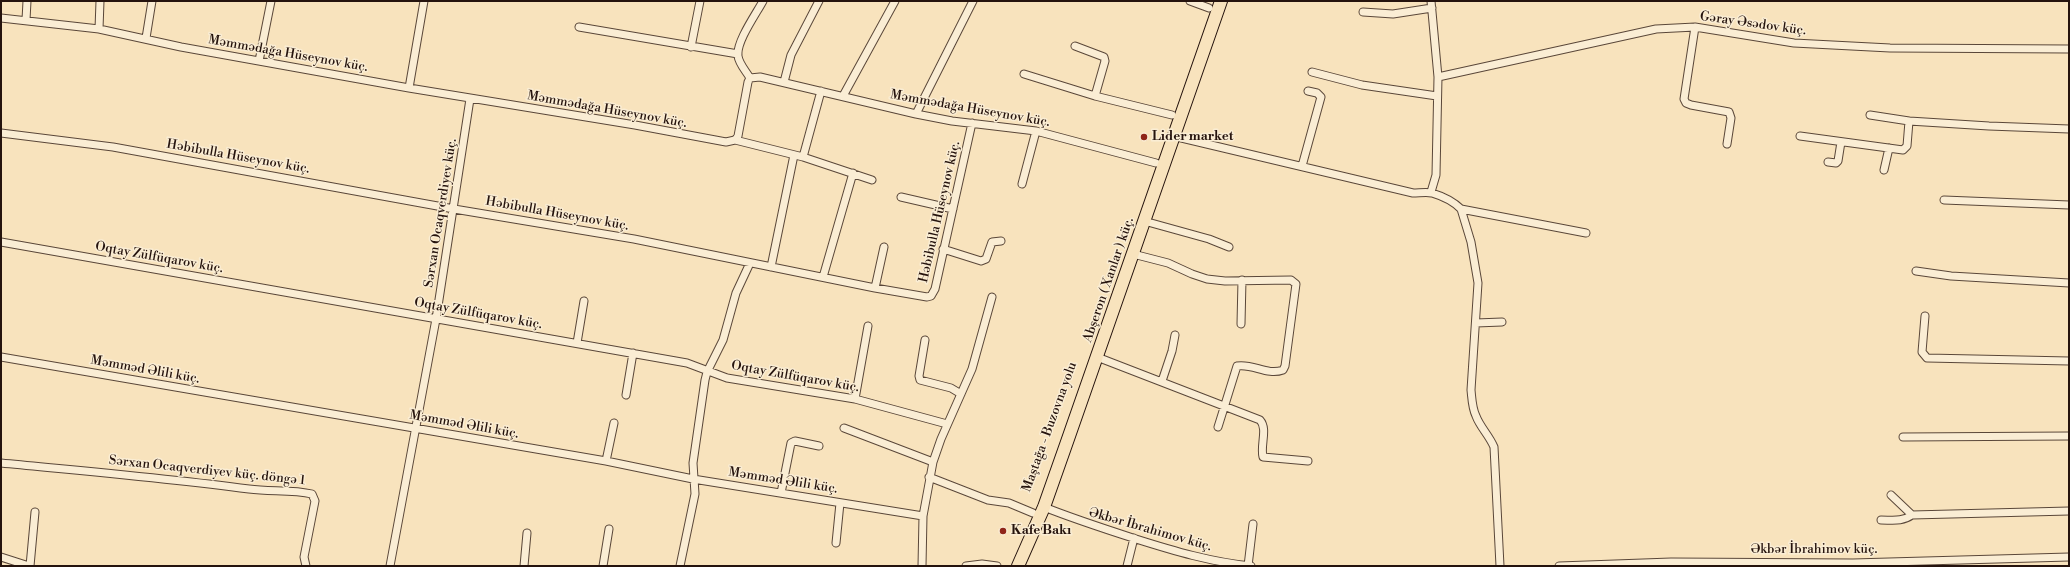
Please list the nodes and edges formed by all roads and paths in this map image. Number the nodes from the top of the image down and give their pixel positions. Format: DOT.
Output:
graph roads {
  1 [pos="27,1"];
  2 [pos="100,1"];
  3 [pos="152,1"];
  4 [pos="271,1"];
  5 [pos="424,1"];
  6 [pos="700,1"];
  7 [pos="763,1"];
  8 [pos="819,1"];
  9 [pos="895,1"];
  10 [pos="973,1"];
  11 [pos="1190,1"];
  12 [pos="1221,1"];
  13 [pos="1211,5"];
  14 [pos="1432,5"];
  15 [pos="1363,12"];
  16 [pos="1,18"];
  17 [pos="26,20"];
  18 [pos="579,27"];
  19 [pos="1695,27"];
  20 [pos="99,29"];
  21 [pos="146,38"];
  22 [pos="1075,46"];
  23 [pos="691,47"];
  24 [pos="2069,49"];
  25 [pos="738,54"];
  26 [pos="259,61"];
  27 [pos="1312,72"];
  28 [pos="1024,74"];
  29 [pos="1438,77"];
  30 [pos="750,78"];
  31 [pos="784,82"];
  32 [pos="409,88"];
  33 [pos="821,91"];
  34 [pos="1308,91"];
  35 [pos="843,96"];
  36 [pos="1095,96"];
  37 [pos="1437,96"];
  38 [pos="470,99"];
  39 [pos="916,114"];
  40 [pos="1172,115"];
  41 [pos="1870,115"];
  42 [pos="1909,121"];
  43 [pos="972,123"];
  44 [pos="2069,129"];
  45 [pos="1036,132"];
  46 [pos="1,133"];
  47 [pos="1173,136"];
  48 [pos="1800,136"];
  49 [pos="735,140"];
  50 [pos="1841,142"];
  51 [pos="1727,144"];
  52 [pos="1889,148"];
  53 [pos="794,155"];
  54 [pos="803,157"];
  55 [pos="1828,162"];
  56 [pos="1156,164"];
  57 [pos="1302,166"];
  58 [pos="1884,170"];
  59 [pos="853,173"];
  60 [pos="872,180"];
  61 [pos="1022,184"];
  62 [pos="1431,192"];
  63 [pos="901,198"];
  64 [pos="1944,200"];
  65 [pos="2069,205"];
  66 [pos="454,209"];
  67 [pos="953,209"];
  68 [pos="1461,209"];
  69 [pos="1144,221"];
  70 [pos="1586,233"];
  71 [pos="1001,241"];
  72 [pos="1,242"];
  73 [pos="1229,246"];
  74 [pos="884,247"];
  75 [pos="943,249"];
  76 [pos="1134,254"];
  77 [pos="750,263"];
  78 [pos="771,267"];
  79 [pos="1916,271"];
  80 [pos="823,277"];
  81 [pos="1242,280"];
  82 [pos="2069,283"];
  83 [pos="875,288"];
  84 [pos="992,297"];
  85 [pos="584,301"];
  86 [pos="1925,316"];
  87 [pos="436,319"];
  88 [pos="1502,322"];
  89 [pos="1476,323"];
  90 [pos="1241,324"];
  91 [pos="868,326"];
  92 [pos="1175,335"];
  93 [pos="925,340"];
  94 [pos="577,343"];
  95 [pos="633,353"];
  96 [pos="1,357"];
  97 [pos="1097,357"];
  98 [pos="2069,361"];
  99 [pos="707,372"];
  100 [pos="1162,382"];
  101 [pos="961,394"];
  102 [pos="626,395"];
  103 [pos="855,399"];
  104 [pos="1224,406"];
  105 [pos="614,423"];
  106 [pos="947,424"];
  107 [pos="1218,427"];
  108 [pos="844,428"];
  109 [pos="416,429"];
  110 [pos="1903,436"];
  111 [pos="2069,436"];
  112 [pos="819,446"];
  113 [pos="606,461"];
  114 [pos="1308,461"];
  115 [pos="933,462"];
  116 [pos="1,463"];
  117 [pos="929,477"];
  118 [pos="693,479"];
  119 [pos="781,493"];
  120 [pos="1891,495"];
  121 [pos="840,503"];
  122 [pos="1039,510"];
  123 [pos="2069,511"];
  124 [pos="35,512"];
  125 [pos="1912,515"];
  126 [pos="923,516"];
  127 [pos="1881,520"];
  128 [pos="1254,524"];
  129 [pos="609,529"];
  130 [pos="527,533"];
  131 [pos="1134,538"];
  132 [pos="836,543"];
  133 [pos="1,557"];
  134 [pos="2069,557"];
  135 [pos="1204,563"];
  136 [pos="29,566"];
  137 [pos="306,566"];
  138 [pos="390,566"];
  139 [pos="524,566"];
  140 [pos="603,566"];
  141 [pos="680,566"];
  142 [pos="922,566"];
  143 [pos="966,566"];
  144 [pos="997,566"];
  145 [pos="1010,566"];
  146 [pos="1018,566"];
  147 [pos="1127,566"];
  148 [pos="1248,566"];
  149 [pos="1251,566"];
  150 [pos="1500,566"];
  151 [pos="1559,566"];
  1 -- 17 [label="street"];
  2 -- 20 [label="street"];
  3 -- 21 [label="street"];
  4 -- 26 [label="street"];
  5 -- 32 [label="street"];
  6 -- 23 [label="street"];
  7 -- 25 [label="street"];
  8 -- 31 [label="street"];
  9 -- 35 [label="street"];
  10 -- 39 [label="street"];
  11 -- 13 [label="street"];
  12 -- 47 [label="main road, Abşeron ( Xanlar ) küç."];
  13 -- 40 [label="main road, Maştağa - Buzovna yolu"];
  14 -- 15 [label="street"];
  14 -- 29 [label="street"];
  16 -- 17 [label="street, Məmmədağa Hüseynov küç."];
  17 -- 20 [label="street, Məmmədağa Hüseynov küç."];
  18 -- 23 [label="street"];
  19 -- 24 [label="street, Gəray Əsədov küç."];
  19 -- 29 [label="street, Gəray Əsədov küç."];
  19 -- 51 [label="street"];
  20 -- 21 [label="street, Məmmədağa Hüseynov küç."];
  21 -- 26 [label="street, Məmmədağa Hüseynov küç."];
  22 -- 36 [label="street"];
  23 -- 25 [label="street"];
  25 -- 30 [label="street"];
  26 -- 32 [label="street, Məmmədağa Hüseynov küç."];
  27 -- 37 [label="street"];
  28 -- 36 [label="street"];
  29 -- 37 [label="street"];
  30 -- 31 [label="street, Məmmədağa Hüseynov küç."];
  30 -- 49 [label="street"];
  31 -- 33 [label="street, Məmmədağa Hüseynov küç."];
  32 -- 38 [label="street, Məmmədağa Hüseynov küç."];
  33 -- 35 [label="street, Məmmədağa Hüseynov küç."];
  33 -- 54 [label="street"];
  34 -- 57 [label="street"];
  35 -- 39 [label="street, Məmmədağa Hüseynov küç."];
  36 -- 40 [label="street"];
  37 -- 62 [label="street"];
  38 -- 49 [label="street, Məmmədağa Hüseynov küç."];
  38 -- 66 [label="street, Sərxan Ocaqverdiyev küç."];
  39 -- 43 [label="street, Məmmədağa Hüseynov küç."];
  40 -- 56 [label="main road, Maştağa - Buzovna yolu"];
  41 -- 42 [label="street"];
  42 -- 44 [label="street"];
  42 -- 52 [label="street"];
  43 -- 45 [label="street, Məmmədağa Hüseynov küç."];
  43 -- 67 [label="street, Həbibulla Hüseynov küç."];
  45 -- 56 [label="street, Məmmədağa Hüseynov küç."];
  45 -- 61 [label="street"];
  46 -- 66 [label="street, Həbibulla Hüseynov küç."];
  47 -- 57 [label="street"];
  47 -- 69 [label="main road, Abşeron ( Xanlar ) küç."];
  48 -- 50 [label="street"];
  49 -- 53 [label="street, Məmmədağa Hüseynov küç."];
  50 -- 52 [label="street"];
  50 -- 55 [label="street"];
  52 -- 58 [label="street"];
  53 -- 54 [label="street, Məmmədağa Hüseynov küç."];
  53 -- 78 [label="street"];
  54 -- 59 [label="street, Məmmədağa Hüseynov küç."];
  56 -- 122 [label="main road, Maştağa - Buzovna yolu"];
  57 -- 62 [label="street"];
  59 -- 60 [label="street, Məmmədağa Hüseynov küç."];
  59 -- 80 [label="street"];
  62 -- 68 [label="street"];
  63 -- 67 [label="street"];
  64 -- 65 [label="street"];
  66 -- 77 [label="street, Həbibulla Hüseynov küç."];
  66 -- 87 [label="street, Sərxan Ocaqverdiyev küç."];
  67 -- 75 [label="street, Həbibulla Hüseynov küç."];
  68 -- 70 [label="street"];
  68 -- 89 [label="street"];
  69 -- 73 [label="street"];
  69 -- 76 [label="main road, Abşeron ( Xanlar ) küç."];
  71 -- 75 [label="street"];
  72 -- 87 [label="street, Oqtay Zülfüqarov küç."];
  74 -- 83 [label="street"];
  75 -- 83 [label="street, Həbibulla Hüseynov küç."];
  76 -- 81 [label="street"];
  76 -- 97 [label="main road, Abşeron ( Xanlar ) küç."];
  77 -- 78 [label="street, Həbibulla Hüseynov küç."];
  77 -- 99 [label="street"];
  78 -- 80 [label="street, Həbibulla Hüseynov küç."];
  79 -- 82 [label="street"];
  80 -- 83 [label="street, Həbibulla Hüseynov küç."];
  81 -- 90 [label="street"];
  81 -- 104 [label="street"];
  84 -- 101 [label="street"];
  85 -- 94 [label="street"];
  86 -- 98 [label="street"];
  87 -- 94 [label="street, Oqtay Zülfüqarov küç."];
  87 -- 109 [label="street, Sərxan Ocaqverdiyev küç."];
  88 -- 89 [label="street"];
  89 -- 150 [label="street"];
  91 -- 103 [label="street"];
  92 -- 100 [label="street"];
  93 -- 101 [label="street"];
  94 -- 95 [label="street, Oqtay Zülfüqarov küç."];
  95 -- 99 [label="street, Oqtay Zülfüqarov küç."];
  95 -- 102 [label="street"];
  96 -- 109 [label="street, Məmməd Əlili küç."];
  97 -- 100 [label="street"];
  97 -- 122 [label="main road, Abşeron ( Xanlar ) küç."];
  99 -- 103 [label="street, Oqtay Zülfüqarov küç."];
  99 -- 118 [label="street"];
  100 -- 104 [label="street"];
  101 -- 106 [label="street"];
  103 -- 106 [label="street, Oqtay Zülfüqarov küç."];
  104 -- 107 [label="street"];
  104 -- 114 [label="street"];
  105 -- 113 [label="street"];
  106 -- 115 [label="street"];
  108 -- 115 [label="street"];
  109 -- 113 [label="street, Məmməd Əlili küç."];
  109 -- 138 [label="street, Sərxan Ocaqverdiyev küç."];
  110 -- 111 [label="street"];
  112 -- 119 [label="street"];
  113 -- 118 [label="street, Məmməd Əlili küç."];
  115 -- 117 [label="street"];
  116 -- 137 [label="street, Sərxan Ocaqverdiyev küç. döngə 1"];
  117 -- 122 [label="street, Əkbər İbrahimov küç."];
  117 -- 126 [label="street"];
  118 -- 119 [label="street, Məmməd Əlili küç."];
  118 -- 141 [label="street"];
  119 -- 121 [label="street, Məmməd Əlili küç."];
  120 -- 125 [label="street"];
  121 -- 126 [label="street, Məmməd Əlili küç."];
  121 -- 132 [label="street"];
  122 -- 131 [label="street, Əkbər İbrahimov küç."];
  122 -- 145 [label="main road, Maştağa - Buzovna yolu"];
  122 -- 146 [label="main road, Abşeron ( Xanlar ) küç."];
  123 -- 125 [label="street"];
  124 -- 136 [label="street"];
  125 -- 127 [label="street"];
  126 -- 142 [label="street"];
  128 -- 148 [label="street"];
  129 -- 140 [label="street"];
  130 -- 139 [label="street"];
  131 -- 135 [label="street, Əkbər İbrahimov küç."];
  131 -- 147 [label="street"];
  133 -- 136 [label="street"];
  134 -- 151 [label="street, Əkbər İbrahimov küç."];
  135 -- 148 [label="street, Əkbər İbrahimov küç."];
  143 -- 144 [label="street"];
  148 -- 149 [label="street, Əkbər İbrahimov küç."];
}
